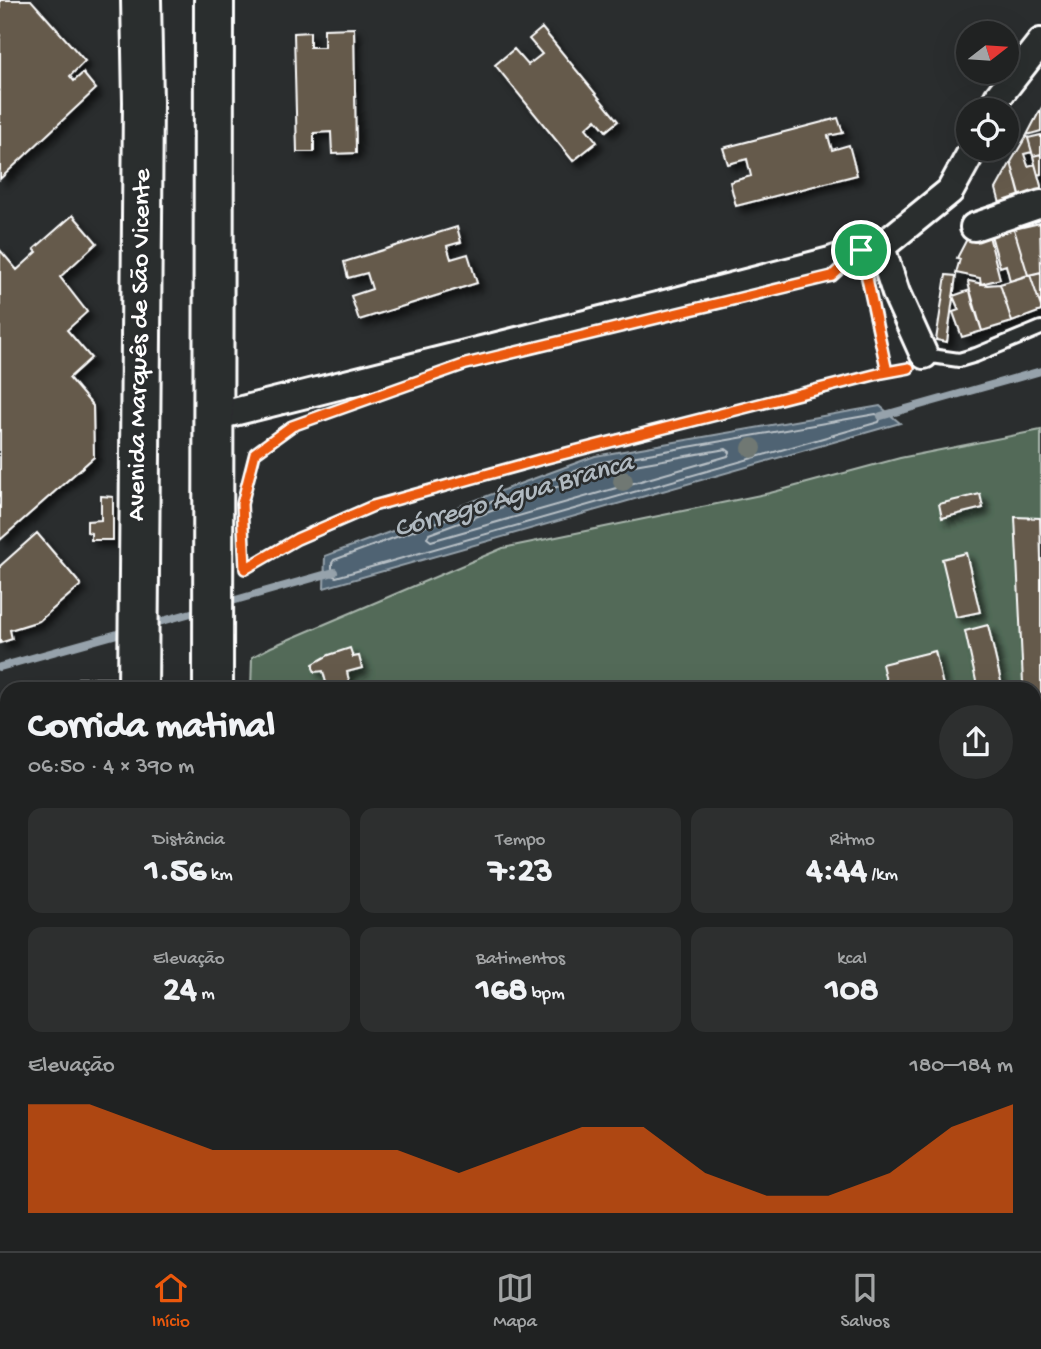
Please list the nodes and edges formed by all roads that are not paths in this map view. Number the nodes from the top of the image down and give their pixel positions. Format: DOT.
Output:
graph roads {
  1 [pos="141,0"];
  2 [pos="215,0"];
  3 [pos="1041,41"];
  4 [pos="997,98"];
  5 [pos="966,161"];
  6 [pos="1041,204"];
  7 [pos="974,227"];
  8 [pos="881,247"];
  9 [pos="1041,328"];
  10 [pos="924,355"];
  11 [pos="214,417"];
  12 [pos="138,682"];
  13 [pos="213,682"];
  1 -- 12 [label="main road, Avenida Marquês de São Vicente"];
  2 -- 11 [label="main road"];
  3 -- 4 [label="street"];
  5 -- 8 [label="street"];
  6 -- 7 [label="street"];
  8 -- 10 [label="street"];
  8 -- 11 [label="street"];
  9 -- 10 [label="lane"];
  11 -- 13 [label="main road"];
}
